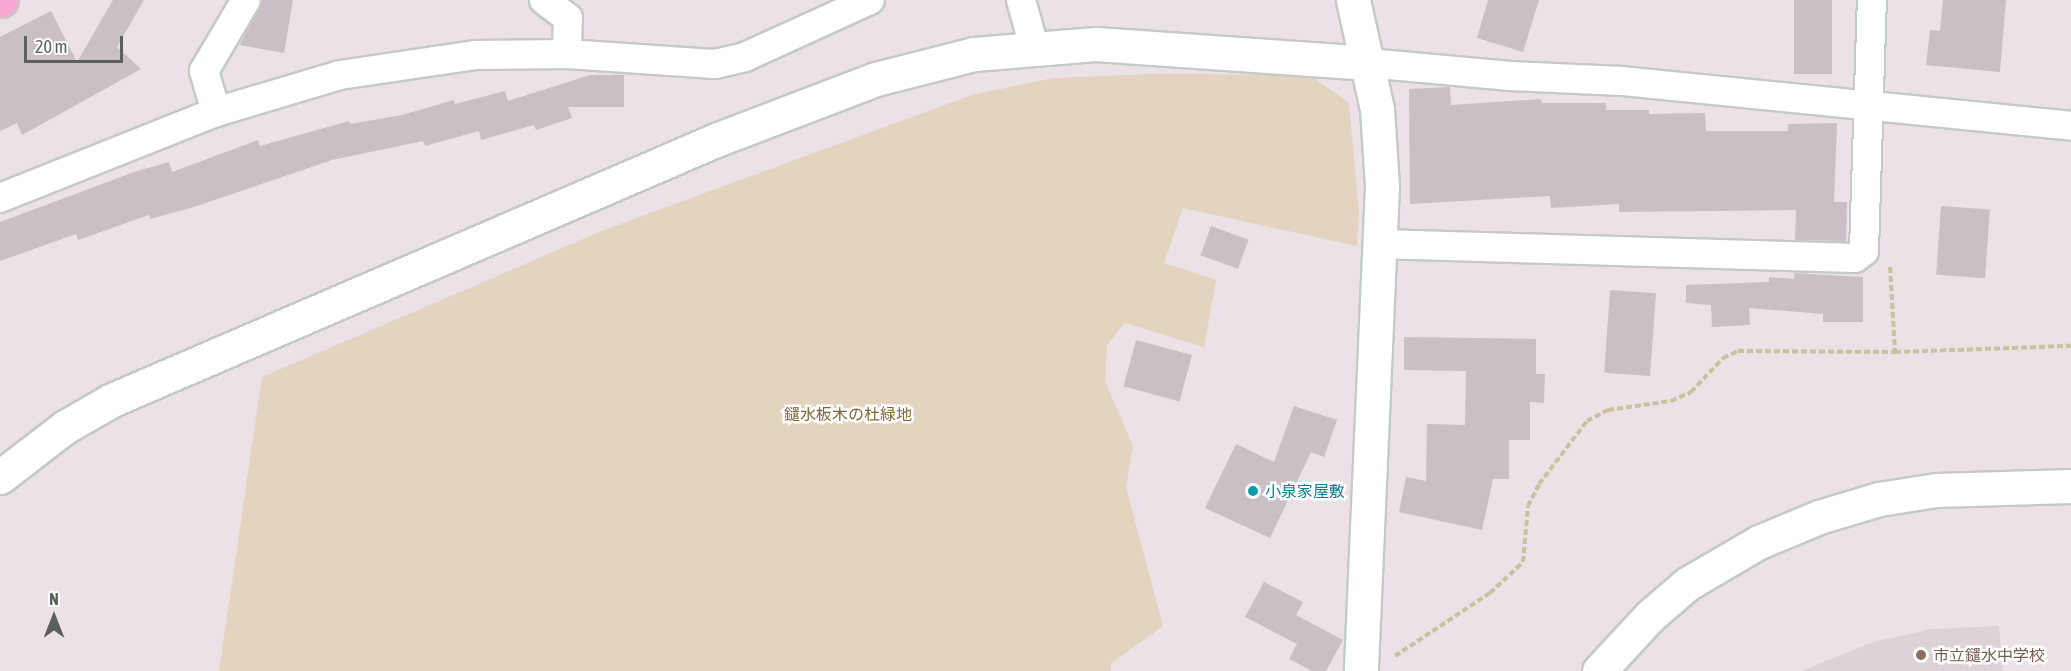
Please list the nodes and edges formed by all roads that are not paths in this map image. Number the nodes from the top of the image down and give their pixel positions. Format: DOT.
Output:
graph roads {
  1 [pos="246,0"];
  2 [pos="544,0"];
  3 [pos="870,0"];
  4 [pos="1021,0"];
  5 [pos="1353,0"];
  6 [pos="1872,0"];
  7 [pos="1034,47"];
  8 [pos="567,54"];
  9 [pos="1368,63"];
  10 [pos="1871,108"];
  11 [pos="216,112"];
  12 [pos="2071,126"];
  13 [pos="0,198"];
  14 [pos="1380,244"];
  15 [pos="0,477"];
  16 [pos="2071,486"];
  17 [pos="1361,671"];
  18 [pos="1599,671"];
  1 -- 11 [label="street"];
  2 -- 8 [label="street"];
  3 -- 8 [label="street"];
  4 -- 7 [label="street"];
  5 -- 9 [label="street"];
  6 -- 10 [label="street"];
  7 -- 9 [label="street"];
  7 -- 15 [label="street"];
  8 -- 11 [label="street"];
  9 -- 10 [label="street"];
  9 -- 14 [label="street"];
  10 -- 12 [label="street"];
  10 -- 14 [label="street"];
  11 -- 13 [label="street"];
  14 -- 17 [label="street"];
  16 -- 18 [label="street"];
}
